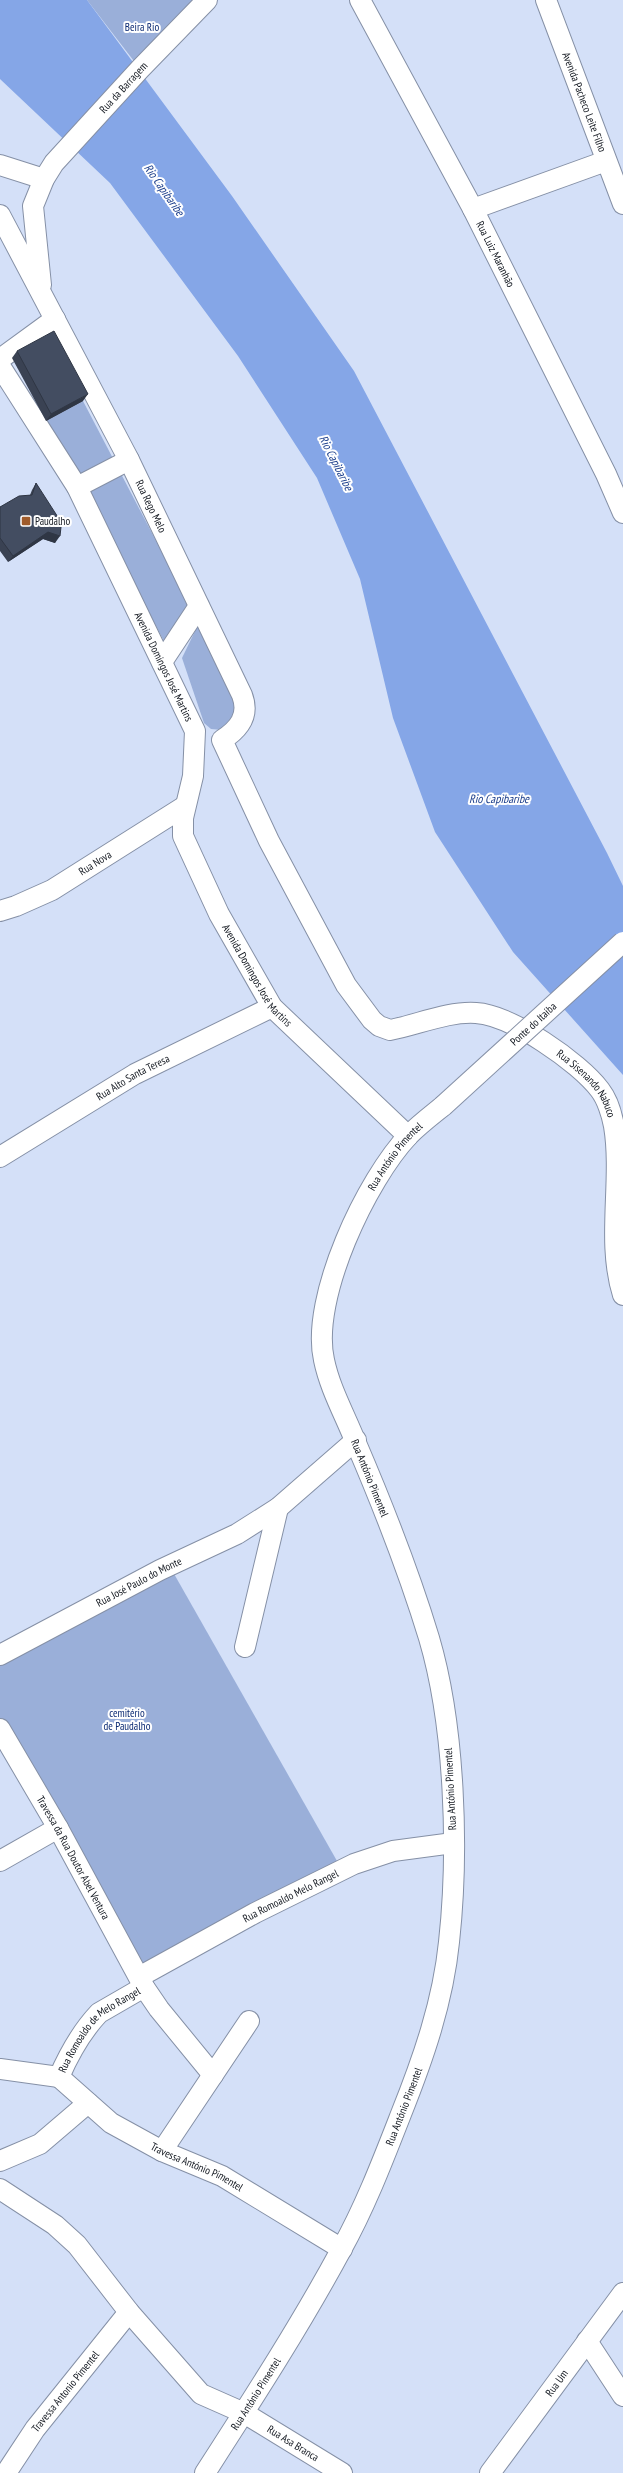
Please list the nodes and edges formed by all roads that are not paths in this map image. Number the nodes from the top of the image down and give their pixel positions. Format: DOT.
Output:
graph roads {
  1 [pos="208,0"];
  2 [pos="360,0"];
  3 [pos="546,0"];
  4 [pos="606,160"];
  5 [pos="0,165"];
  6 [pos="49,171"];
  7 [pos="622,198"];
  8 [pos="473,209"];
  9 [pos="0,215"];
  10 [pos="43,301"];
  11 [pos="55,319"];
  12 [pos="0,359"];
  13 [pos="0,366"];
  14 [pos="129,460"];
  15 [pos="614,471"];
  16 [pos="77,488"];
  17 [pos="623,513"];
  18 [pos="199,606"];
  19 [pos="162,662"];
  20 [pos="195,731"];
  21 [pos="222,740"];
  22 [pos="185,806"];
  23 [pos="0,911"];
  24 [pos="623,942"];
  25 [pos="272,1007"];
  26 [pos="443,1106"];
  27 [pos="408,1136"];
  28 [pos="0,1157"];
  29 [pos="623,1295"];
  30 [pos="356,1440"];
  31 [pos="278,1508"];
  32 [pos="245,1647"];
  33 [pos="0,1655"];
  34 [pos="0,1729"];
  35 [pos="58,1828"];
  36 [pos="453,1842"];
  37 [pos="0,1861"];
  38 [pos="142,1982"];
  39 [pos="249,2021"];
  40 [pos="0,2069"];
  41 [pos="213,2075"];
  42 [pos="59,2077"];
  43 [pos="88,2104"];
  44 [pos="162,2151"];
  45 [pos="0,2161"];
  46 [pos="0,2189"];
  47 [pos="342,2249"];
  48 [pos="623,2293"];
  49 [pos="128,2312"];
  50 [pos="587,2341"];
  51 [pos="623,2396"];
  52 [pos="244,2413"];
  53 [pos="6,2473"];
  54 [pos="205,2473"];
  55 [pos="342,2473"];
  56 [pos="490,2473"];
  1 -- 6 [label="street, Rua da Barragem"];
  2 -- 8 [label="street, Rua Luiz Maranhão"];
  3 -- 4 [label="street, Avenida Pacheco Leite Filho"];
  4 -- 7 [label="street, Avenida Pacheco Leite Filho"];
  4 -- 8 [label="street"];
  5 -- 6 [label="street"];
  6 -- 10 [label="street, Rua da Barragem"];
  8 -- 15 [label="street, Rua Luiz Maranhão"];
  9 -- 10 [label="street, Rua Rego Melo"];
  10 -- 11 [label="street, Rua Rego Melo"];
  11 -- 12 [label="street"];
  11 -- 14 [label="street, Rua Rego Melo"];
  13 -- 16 [label="street, Avenida Domingos José Martins"];
  14 -- 16 [label="street"];
  14 -- 18 [label="street, Rua Rego Melo"];
  15 -- 17 [label="street, Rua Luiz Maranhão"];
  16 -- 19 [label="street, Avenida Domingos José Martins"];
  18 -- 19 [label="street"];
  18 -- 21 [label="street, Rua Rego Melo"];
  19 -- 20 [label="street, Avenida Domingos José Martins"];
  20 -- 21 [label="street"];
  20 -- 22 [label="street, Avenida Domingos José Martins"];
  21 -- 29 [label="street, Rua Sisenando Nabuco"];
  22 -- 23 [label="street, Rua Nova"];
  22 -- 25 [label="street, Avenida Domingos José Martins"];
  24 -- 26 [label="street, Ponte do Itaiba, bridge"];
  25 -- 27 [label="street, Avenida Domingos José Martins"];
  25 -- 28 [label="street, Rua Alto Santa Teresa"];
  26 -- 27 [label="street, Rua António Pimentel"];
  27 -- 30 [label="street, Rua António Pimentel"];
  30 -- 31 [label="street, Rua José Paulo do Monte"];
  30 -- 36 [label="street, Rua António Pimentel"];
  31 -- 32 [label="street"];
  31 -- 33 [label="street, Rua José Paulo do Monte"];
  34 -- 35 [label="street, Travessa da Rua Doutor Abel Ventura"];
  35 -- 37 [label="street"];
  35 -- 38 [label="street, Travessa da Rua Doutor Abel Ventura"];
  36 -- 38 [label="street, Rua Romoaldo Melo Rangel"];
  36 -- 47 [label="street, Rua António Pimentel"];
  38 -- 41 [label="street, Travessa da Rua Doutor Abel Ventura"];
  38 -- 42 [label="street, Rua Romoaldo de Melo Rangel"];
  39 -- 41 [label="street"];
  40 -- 42 [label="street"];
  41 -- 44 [label="street"];
  42 -- 43 [label="street, Travessa António Pimentel"];
  43 -- 44 [label="street, Travessa António Pimentel"];
  43 -- 45 [label="street"];
  44 -- 47 [label="street, Travessa António Pimentel"];
  46 -- 49 [label="street"];
  47 -- 52 [label="street, Rua António Pimentel"];
  48 -- 50 [label="street, Rua Um"];
  49 -- 52 [label="street"];
  49 -- 53 [label="street, Travessa Antonio Pimentel"];
  50 -- 51 [label="street"];
  50 -- 56 [label="street, Rua Um"];
  52 -- 54 [label="street, Rua António Pimentel"];
  52 -- 55 [label="street, Rua Asa Branca"];
}
